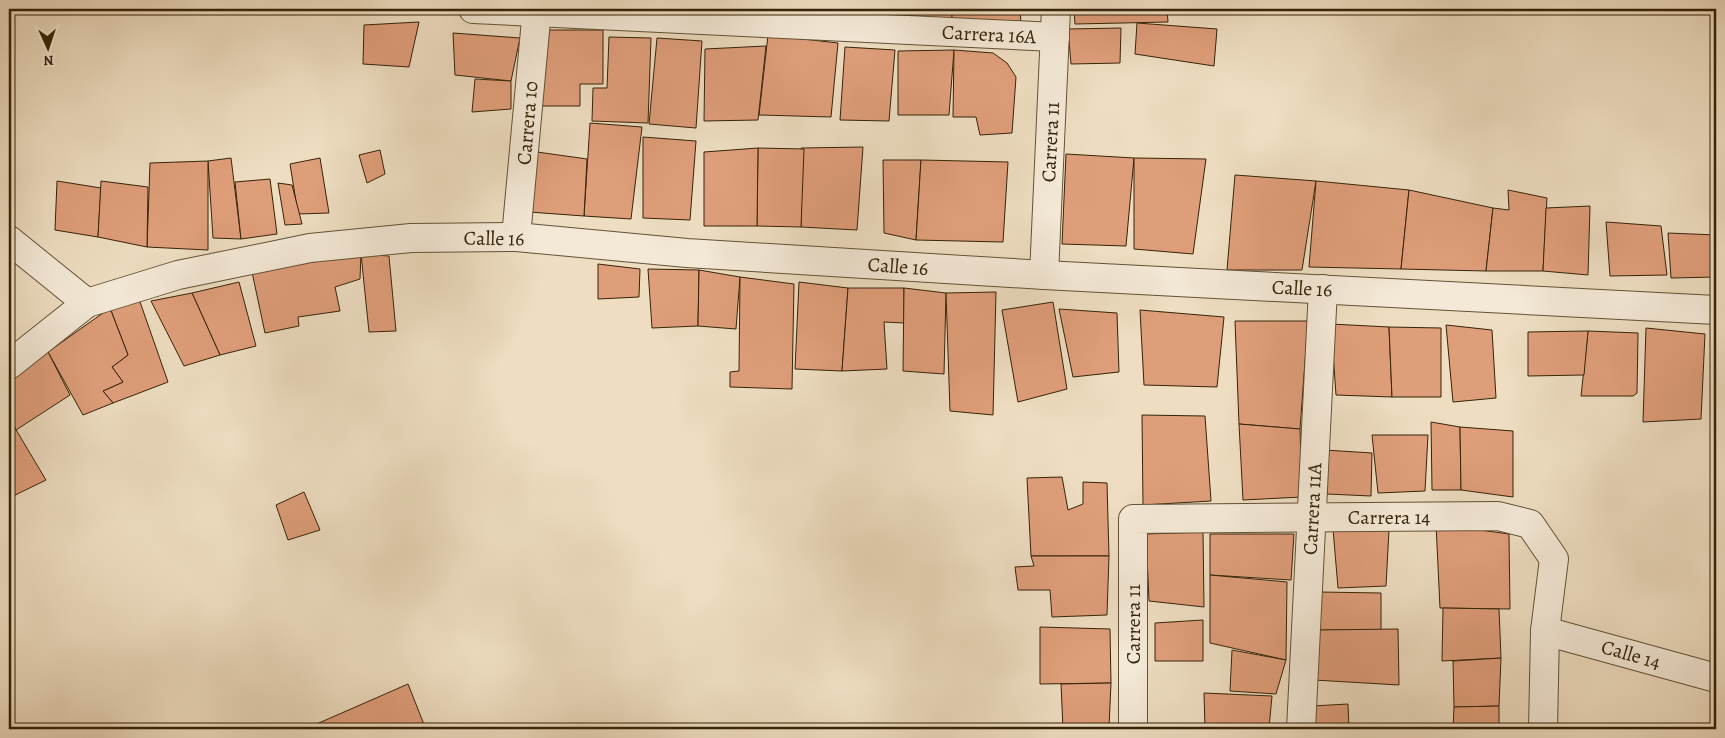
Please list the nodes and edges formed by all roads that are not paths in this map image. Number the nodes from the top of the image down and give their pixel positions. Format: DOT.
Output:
graph roads {
  1 [pos="473,9"];
  2 [pos="1056,9"];
  3 [pos="537,10"];
  4 [pos="1055,37"];
  5 [pos="516,237"];
  6 [pos="9,240"];
  7 [pos="1044,275"];
  8 [pos="1323,289"];
  9 [pos="87,303"];
  10 [pos="1716,310"];
  11 [pos="9,365"];
  12 [pos="1312,517"];
  13 [pos="1133,519"];
  14 [pos="1545,631"];
  15 [pos="1716,678"];
  16 [pos="1133,729"];
  17 [pos="1301,729"];
  18 [pos="1543,729"];
  1 -- 3 [label="street, Carrera 16A"];
  2 -- 4 [label="street, Carrera 11"];
  3 -- 4 [label="street, Carrera 16A"];
  3 -- 5 [label="street, Carrera 10"];
  4 -- 7 [label="street, Carrera 11"];
  5 -- 7 [label="street, Calle 16"];
  5 -- 9 [label="street, Calle 16"];
  6 -- 9 [label="street"];
  7 -- 8 [label="street, Calle 16"];
  8 -- 10 [label="street, Calle 16"];
  8 -- 12 [label="street, Carrera 11A"];
  9 -- 11 [label="street"];
  12 -- 13 [label="street, Carrera 14"];
  12 -- 14 [label="street, Carrera 14"];
  12 -- 17 [label="street, Carrera 11A"];
  13 -- 16 [label="street, Carrera 11"];
  14 -- 15 [label="street, Calle 14"];
  14 -- 18 [label="street, Carrera 14"];
}
